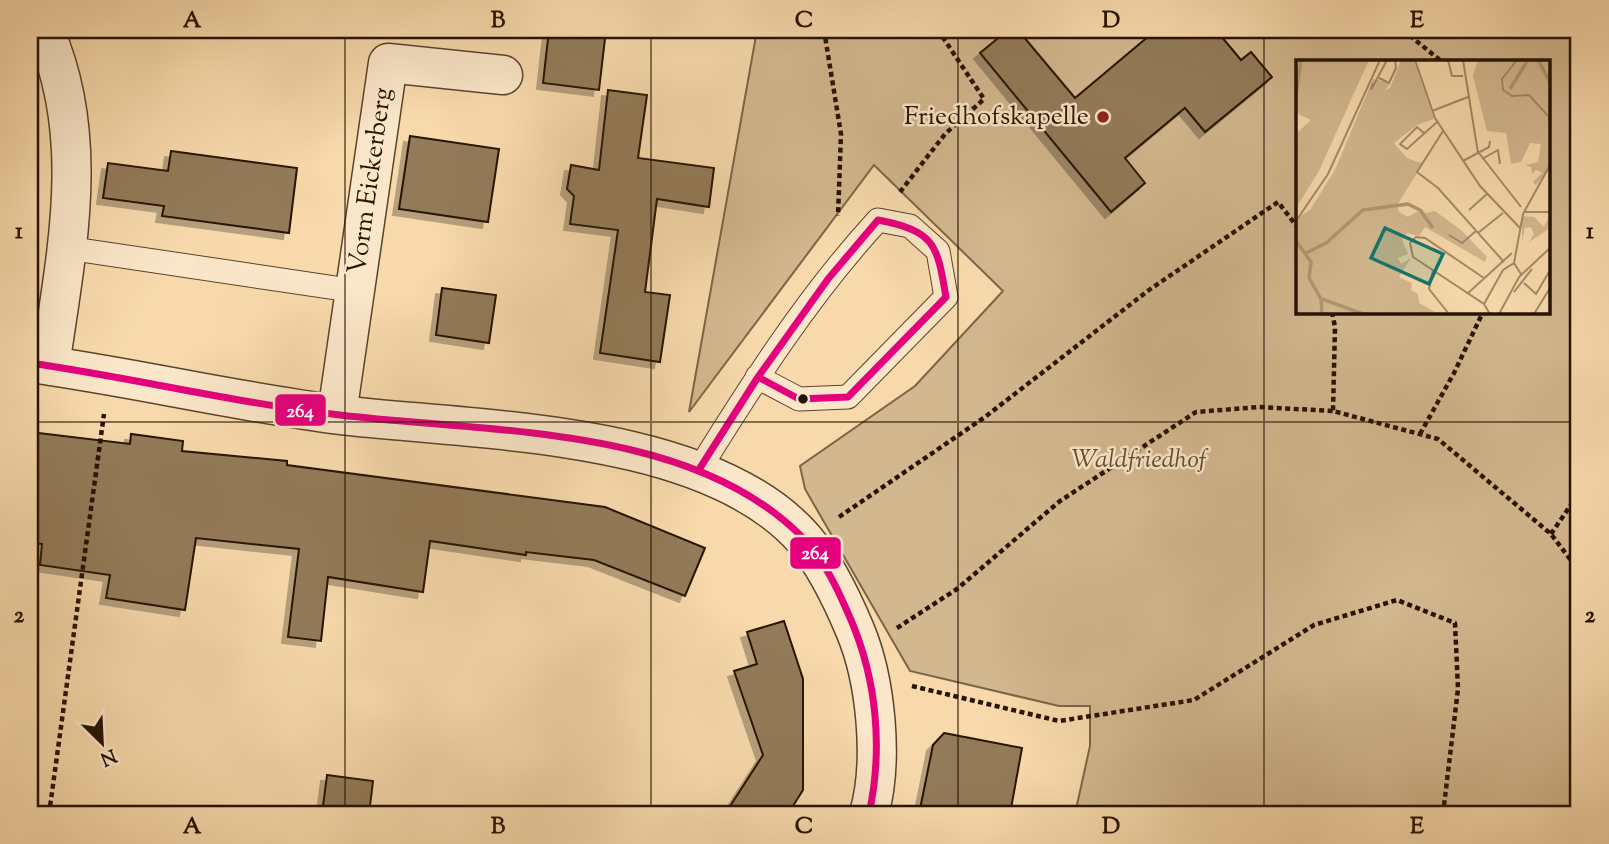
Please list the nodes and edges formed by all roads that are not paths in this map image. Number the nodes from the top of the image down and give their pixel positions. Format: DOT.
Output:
graph roads {
  1 [pos="44,30"];
  2 [pos="503,75"];
  3 [pos="67,248"];
  4 [pos="356,291"];
  5 [pos="40,365"];
  6 [pos="757,377"];
  7 [pos="337,414"];
  8 [pos="698,471"];
  9 [pos="869,814"];
  1 -- 3 [label="street"];
  2 -- 4 [label="street, Vorm Eickerberg"];
  3 -- 4 [label="lane"];
  3 -- 5 [label="street"];
  4 -- 7 [label="street, Vorm Eickerberg"];
  5 -- 7 [label="street"];
  6 -- 6 [label="lane"];
  6 -- 8 [label="lane"];
  7 -- 8 [label="street"];
  8 -- 9 [label="street"];
}
